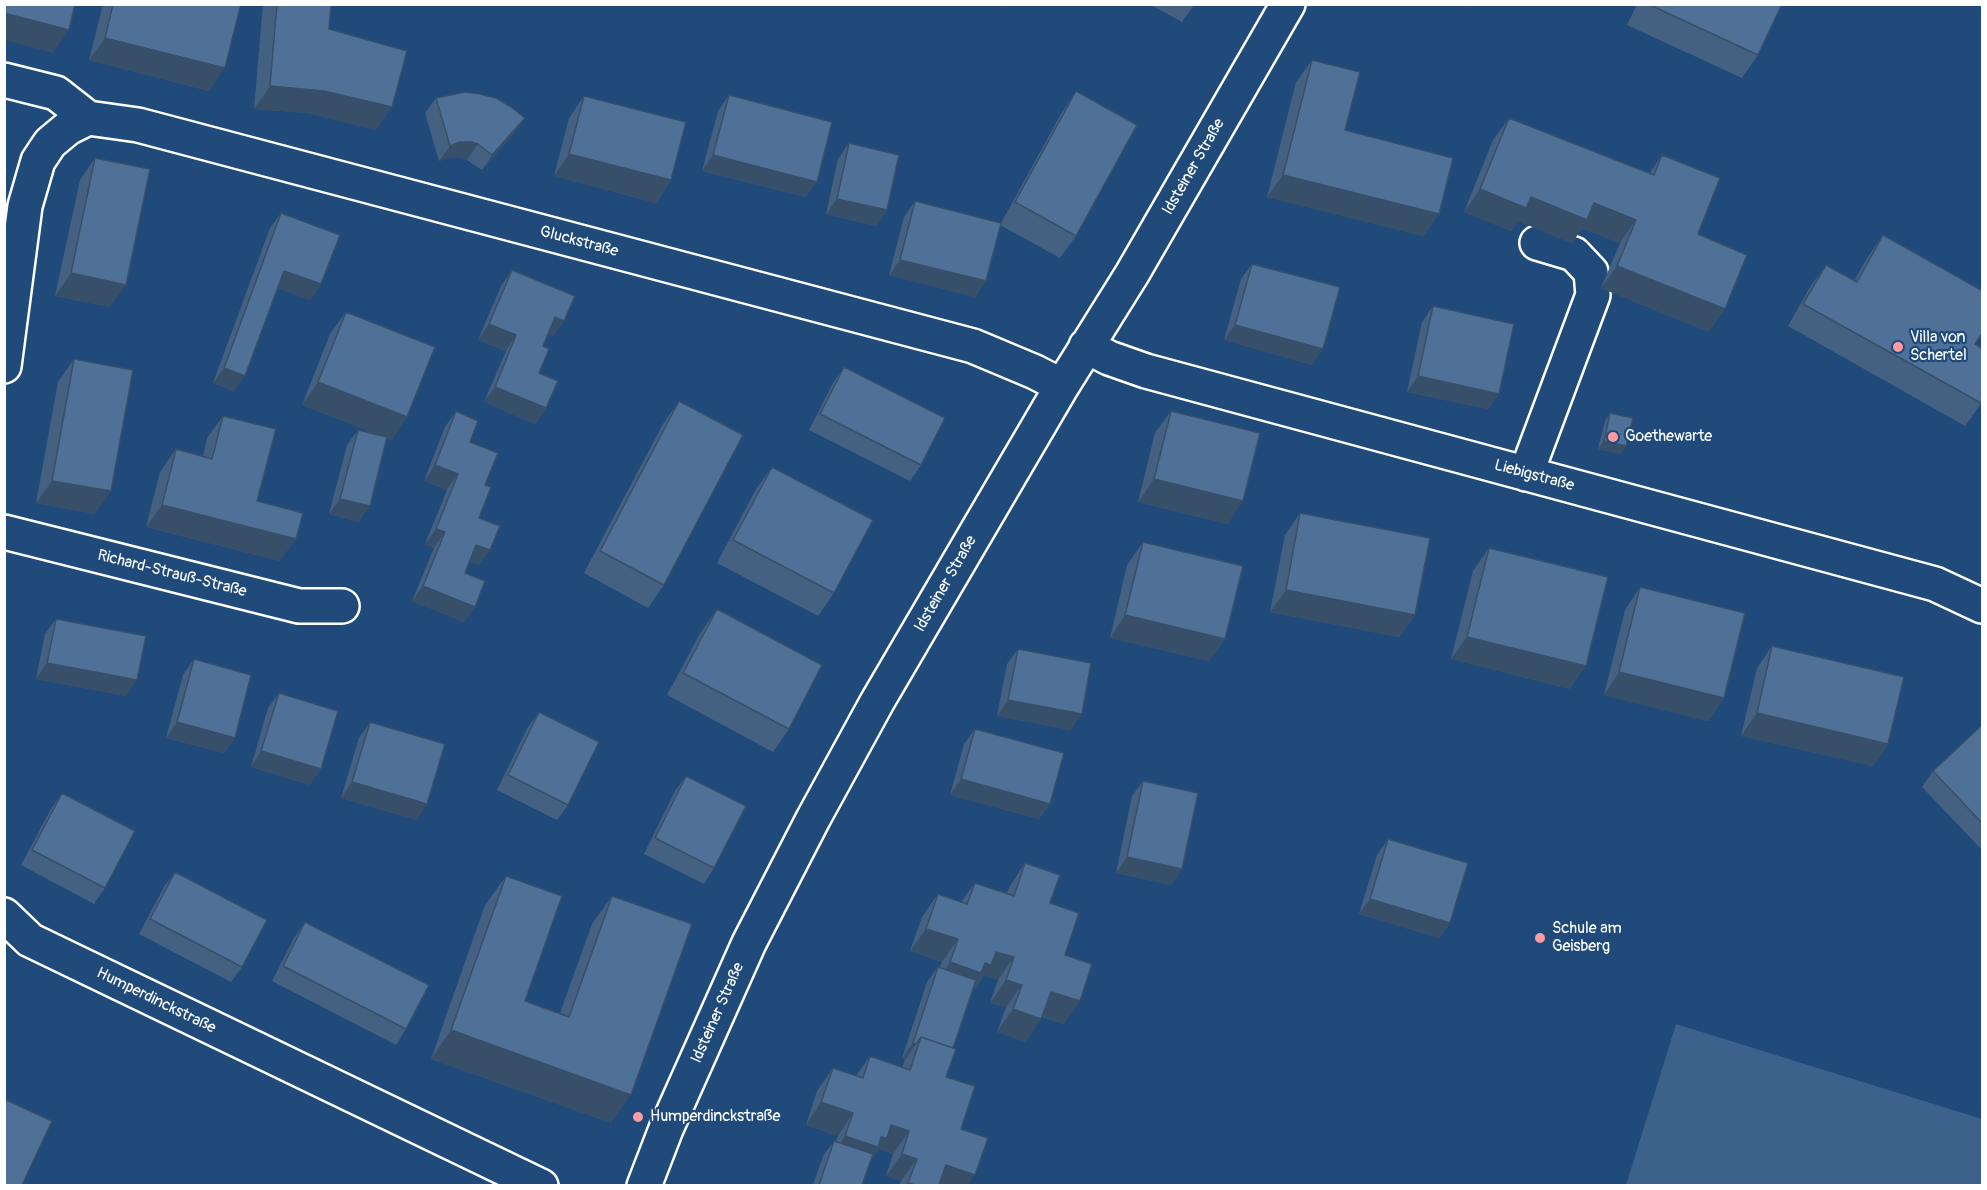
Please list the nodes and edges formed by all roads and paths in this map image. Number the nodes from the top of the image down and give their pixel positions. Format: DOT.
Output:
graph roads {
  1 [pos="1288,4"];
  2 [pos="4,80"];
  3 [pos="88,118"];
  4 [pos="1537,243"];
  5 [pos="1086,346"];
  6 [pos="4,366"];
  7 [pos="1062,386"];
  8 [pos="1526,474"];
  9 [pos="4,532"];
  10 [pos="342,606"];
  11 [pos="1983,606"];
  12 [pos="4,915"];
  13 [pos="541,1185"];
  14 [pos="644,1185"];
  1 -- 5 [label="street, Idsteiner Straße"];
  2 -- 3 [label="street"];
  3 -- 6 [label="street"];
  3 -- 7 [label="street, Gluckstraße"];
  4 -- 8 [label="street"];
  5 -- 7 [label="street, Idsteiner Straße"];
  5 -- 8 [label="street, Liebigstraße"];
  7 -- 14 [label="street, Idsteiner Straße"];
  8 -- 11 [label="street, Liebigstraße"];
  9 -- 10 [label="street, Richard-Strauß-Straße"];
  12 -- 13 [label="street, Humperdinckstraße"];
}
